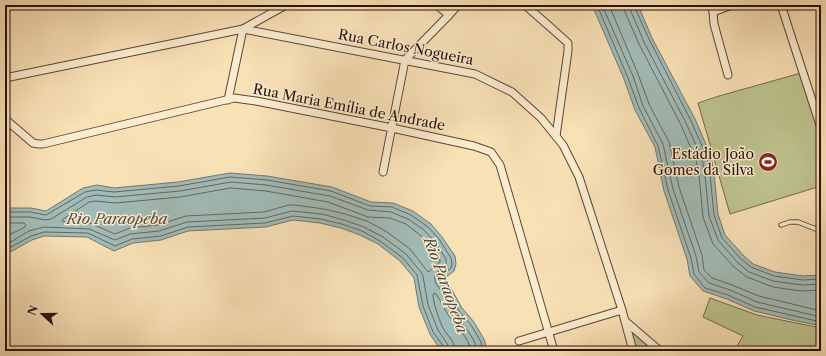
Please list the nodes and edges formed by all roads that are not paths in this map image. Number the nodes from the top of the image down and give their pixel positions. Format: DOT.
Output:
graph roads {
  1 [pos="286,5"];
  2 [pos="438,5"];
  3 [pos="458,5"];
  4 [pos="525,5"];
  5 [pos="732,5"];
  6 [pos="781,5"];
  7 [pos="714,8"];
  8 [pos="449,15"];
  9 [pos="243,29"];
  10 [pos="405,60"];
  11 [pos="728,75"];
  12 [pos="5,78"];
  13 [pos="228,100"];
  14 [pos="821,104"];
  15 [pos="814,106"];
  16 [pos="5,119"];
  17 [pos="392,128"];
  18 [pos="821,128"];
  19 [pos="556,136"];
  20 [pos="383,172"];
  21 [pos="781,225"];
  22 [pos="821,231"];
  23 [pos="622,310"];
  24 [pos="625,321"];
  25 [pos="548,332"];
  26 [pos="519,341"];
  27 [pos="554,351"];
  28 [pos="633,351"];
  29 [pos="660,351"];
  1 -- 9 [label="street"];
  2 -- 8 [label="street"];
  3 -- 8 [label="street"];
  4 -- 19 [label="street"];
  5 -- 7 [label="street"];
  6 -- 15 [label="street"];
  7 -- 11 [label="street"];
  8 -- 10 [label="street"];
  9 -- 10 [label="street, Rua Carlos Nogueira"];
  9 -- 12 [label="street, Rua Carlos Nogueira"];
  9 -- 13 [label="street"];
  10 -- 17 [label="street"];
  10 -- 19 [label="street, Rua Carlos Nogueira"];
  13 -- 16 [label="street, Rua Maria Emília de Andrade"];
  13 -- 17 [label="street, Rua Maria Emília de Andrade"];
  14 -- 15 [label="street"];
  15 -- 18 [label="street"];
  17 -- 20 [label="street"];
  17 -- 25 [label="street, Rua Maria Emília de Andrade"];
  19 -- 23 [label="street, Rua Carlos Nogueira"];
  21 -- 22 [label="lane"];
  23 -- 24 [label="street, Rua Carlos Nogueira"];
  23 -- 25 [label="street"];
  24 -- 28 [label="street, Rua Carlos Nogueira"];
  24 -- 29 [label="street"];
  25 -- 26 [label="street"];
  25 -- 27 [label="street, Rua Maria Emília de Andrade"];
}
